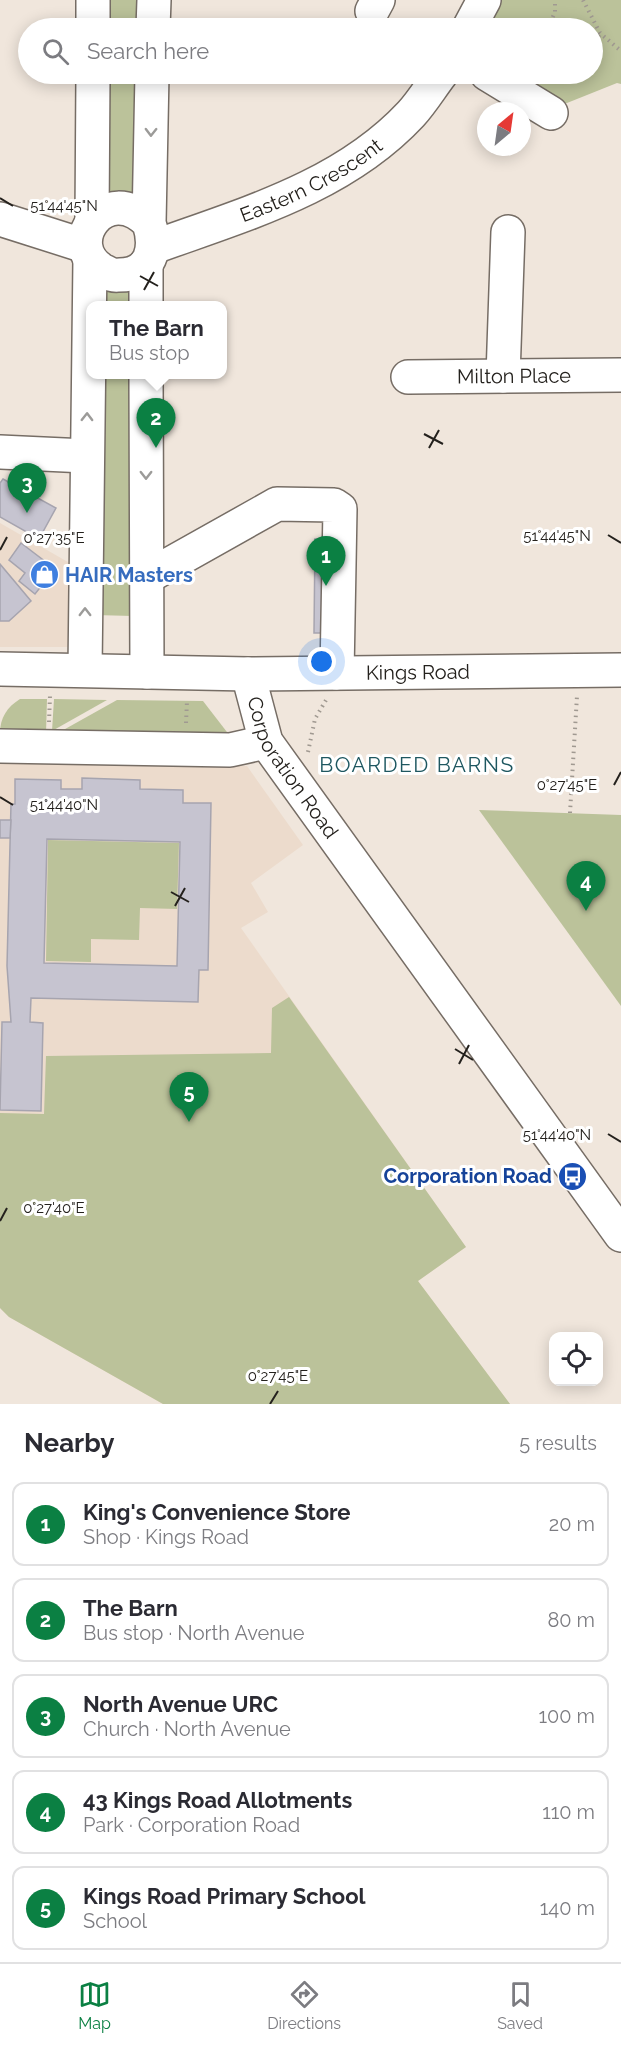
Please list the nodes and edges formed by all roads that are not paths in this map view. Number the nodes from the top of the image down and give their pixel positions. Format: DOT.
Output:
graph roads {
  1 [pos="93,0"];
  2 [pos="154,0"];
  3 [pos="484,0"];
  4 [pos="93,18"];
  5 [pos="153,18"];
  6 [pos="474,18"];
  7 [pos="93,84"];
  8 [pos="152,84"];
  9 [pos="434,84"];
  10 [pos="503,84"];
  11 [pos="551,113"];
  12 [pos="0,219"];
  13 [pos="508,232"];
  14 [pos="89,242"];
  15 [pos="150,245"];
  16 [pos="88,301"];
  17 [pos="146,301"];
  18 [pos="621,375"];
  19 [pos="503,376"];
  20 [pos="408,377"];
  21 [pos="87,379"];
  22 [pos="146,379"];
  23 [pos="0,452"];
  24 [pos="86,456"];
  25 [pos="147,577"];
  26 [pos="0,669"];
  27 [pos="85,670"];
  28 [pos="621,670"];
  29 [pos="147,672"];
  30 [pos="346,673"];
  31 [pos="248,674"];
  32 [pos="266,742"];
  33 [pos="0,746"];
  34 [pos="611,1202"];
  35 [pos="621,1235"];
  1 -- 4 [label="street"];
  2 -- 5 [label="street"];
  3 -- 6 [label="street"];
  7 -- 14 [label="street"];
  8 -- 15 [label="street, one-way"];
  9 -- 15 [label="street, Eastern Crescent"];
  10 -- 11 [label="street"];
  12 -- 14 [label="street"];
  13 -- 19 [label="street"];
  14 -- 15 [label="street"];
  14 -- 15 [label="street"];
  16 -- 14 [label="street, one-way"];
  15 -- 17 [label="street"];
  18 -- 19 [label="street, Milton Place"];
  19 -- 20 [label="street, Milton Place"];
  24 -- 21 [label="street, one-way"];
  22 -- 25 [label="street, one-way"];
  23 -- 24 [label="street"];
  27 -- 24 [label="street, one-way"];
  25 -- 29 [label="street"];
  25 -- 30 [label="street"];
  26 -- 27 [label="street, Kings Road"];
  27 -- 29 [label="street, Kings Road"];
  28 -- 30 [label="street, Kings Road"];
  29 -- 31 [label="street, Kings Road"];
  30 -- 31 [label="street, Kings Road"];
  31 -- 32 [label="street, Corporation Road"];
  32 -- 33 [label="street"];
  32 -- 34 [label="street, Corporation Road"];
  34 -- 35 [label="street, Corporation Road"];
}
